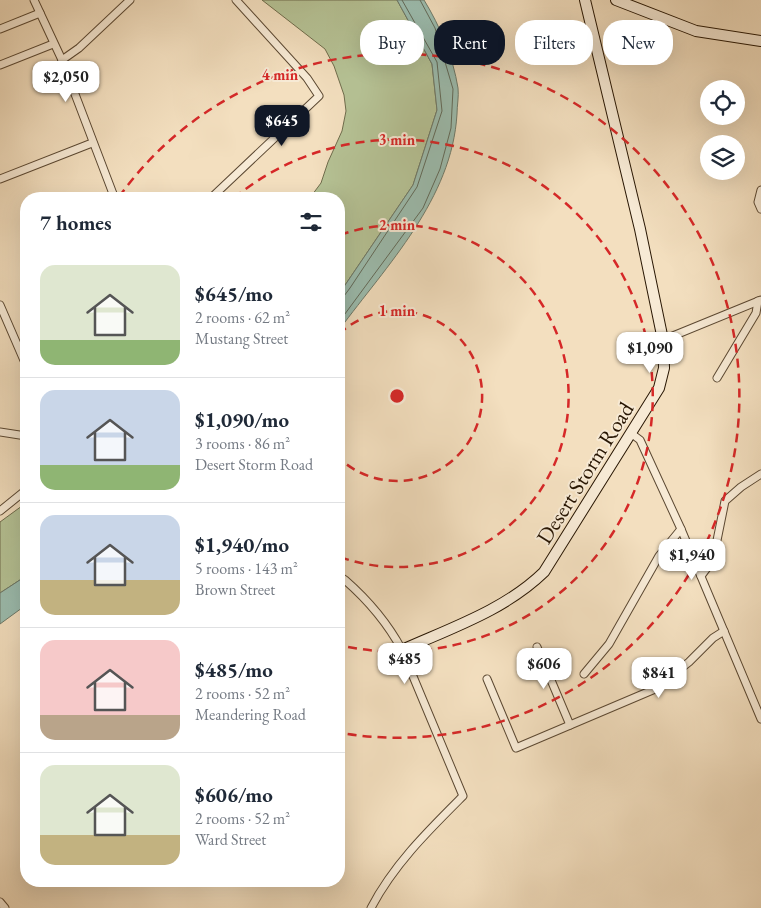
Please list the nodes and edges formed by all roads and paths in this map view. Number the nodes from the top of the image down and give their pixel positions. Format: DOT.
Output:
graph roads {
  1 [pos="34,0"];
  2 [pos="130,0"];
  3 [pos="236,0"];
  4 [pos="585,0"];
  5 [pos="616,0"];
  6 [pos="40,13"];
  7 [pos="0,29"];
  8 [pos="761,41"];
  9 [pos="53,44"];
  10 [pos="62,60"];
  11 [pos="0,65"];
  12 [pos="92,143"];
  13 [pos="0,179"];
  14 [pos="761,190"];
  15 [pos="112,192"];
  16 [pos="218,192"];
  17 [pos="761,209"];
  18 [pos="760,300"];
  19 [pos="0,305"];
  20 [pos="663,340"];
  21 [pos="20,351"];
  22 [pos="717,378"];
  23 [pos="0,432"];
  24 [pos="632,434"];
  25 [pos="20,435"];
  26 [pos="761,474"];
  27 [pos="20,495"];
  28 [pos="0,511"];
  29 [pos="681,529"];
  30 [pos="701,576"];
  31 [pos="345,580"];
  32 [pos="724,632"];
  33 [pos="537,647"];
  34 [pos="402,650"];
  35 [pos="584,674"];
  36 [pos="487,679"];
  37 [pos="761,718"];
  38 [pos="570,726"];
  39 [pos="0,902"];
  40 [pos="5,908"];
  41 [pos="371,908"];
  1 -- 6 [label="street"];
  2 -- 10 [label="street"];
  3 -- 16 [label="street"];
  4 -- 20 [label="street, Desert Storm Road"];
  5 -- 8 [label="street"];
  6 -- 7 [label="street"];
  6 -- 9 [label="street"];
  9 -- 10 [label="street"];
  9 -- 11 [label="street"];
  10 -- 12 [label="street"];
  12 -- 13 [label="street"];
  12 -- 15 [label="street"];
  14 -- 17 [label="street"];
  18 -- 20 [label="street"];
  18 -- 22 [label="street"];
  19 -- 21 [label="street"];
  20 -- 24 [label="street, Desert Storm Road"];
  23 -- 25 [label="street"];
  24 -- 29 [label="street"];
  24 -- 34 [label="street, Desert Storm Road"];
  26 -- 30 [label="street"];
  27 -- 28 [label="street"];
  29 -- 30 [label="street"];
  29 -- 35 [label="street"];
  30 -- 32 [label="street"];
  31 -- 34 [label="street"];
  32 -- 37 [label="street"];
  32 -- 38 [label="street"];
  33 -- 38 [label="street"];
  34 -- 41 [label="street"];
  36 -- 38 [label="street"];
  39 -- 40 [label="street"];
}
